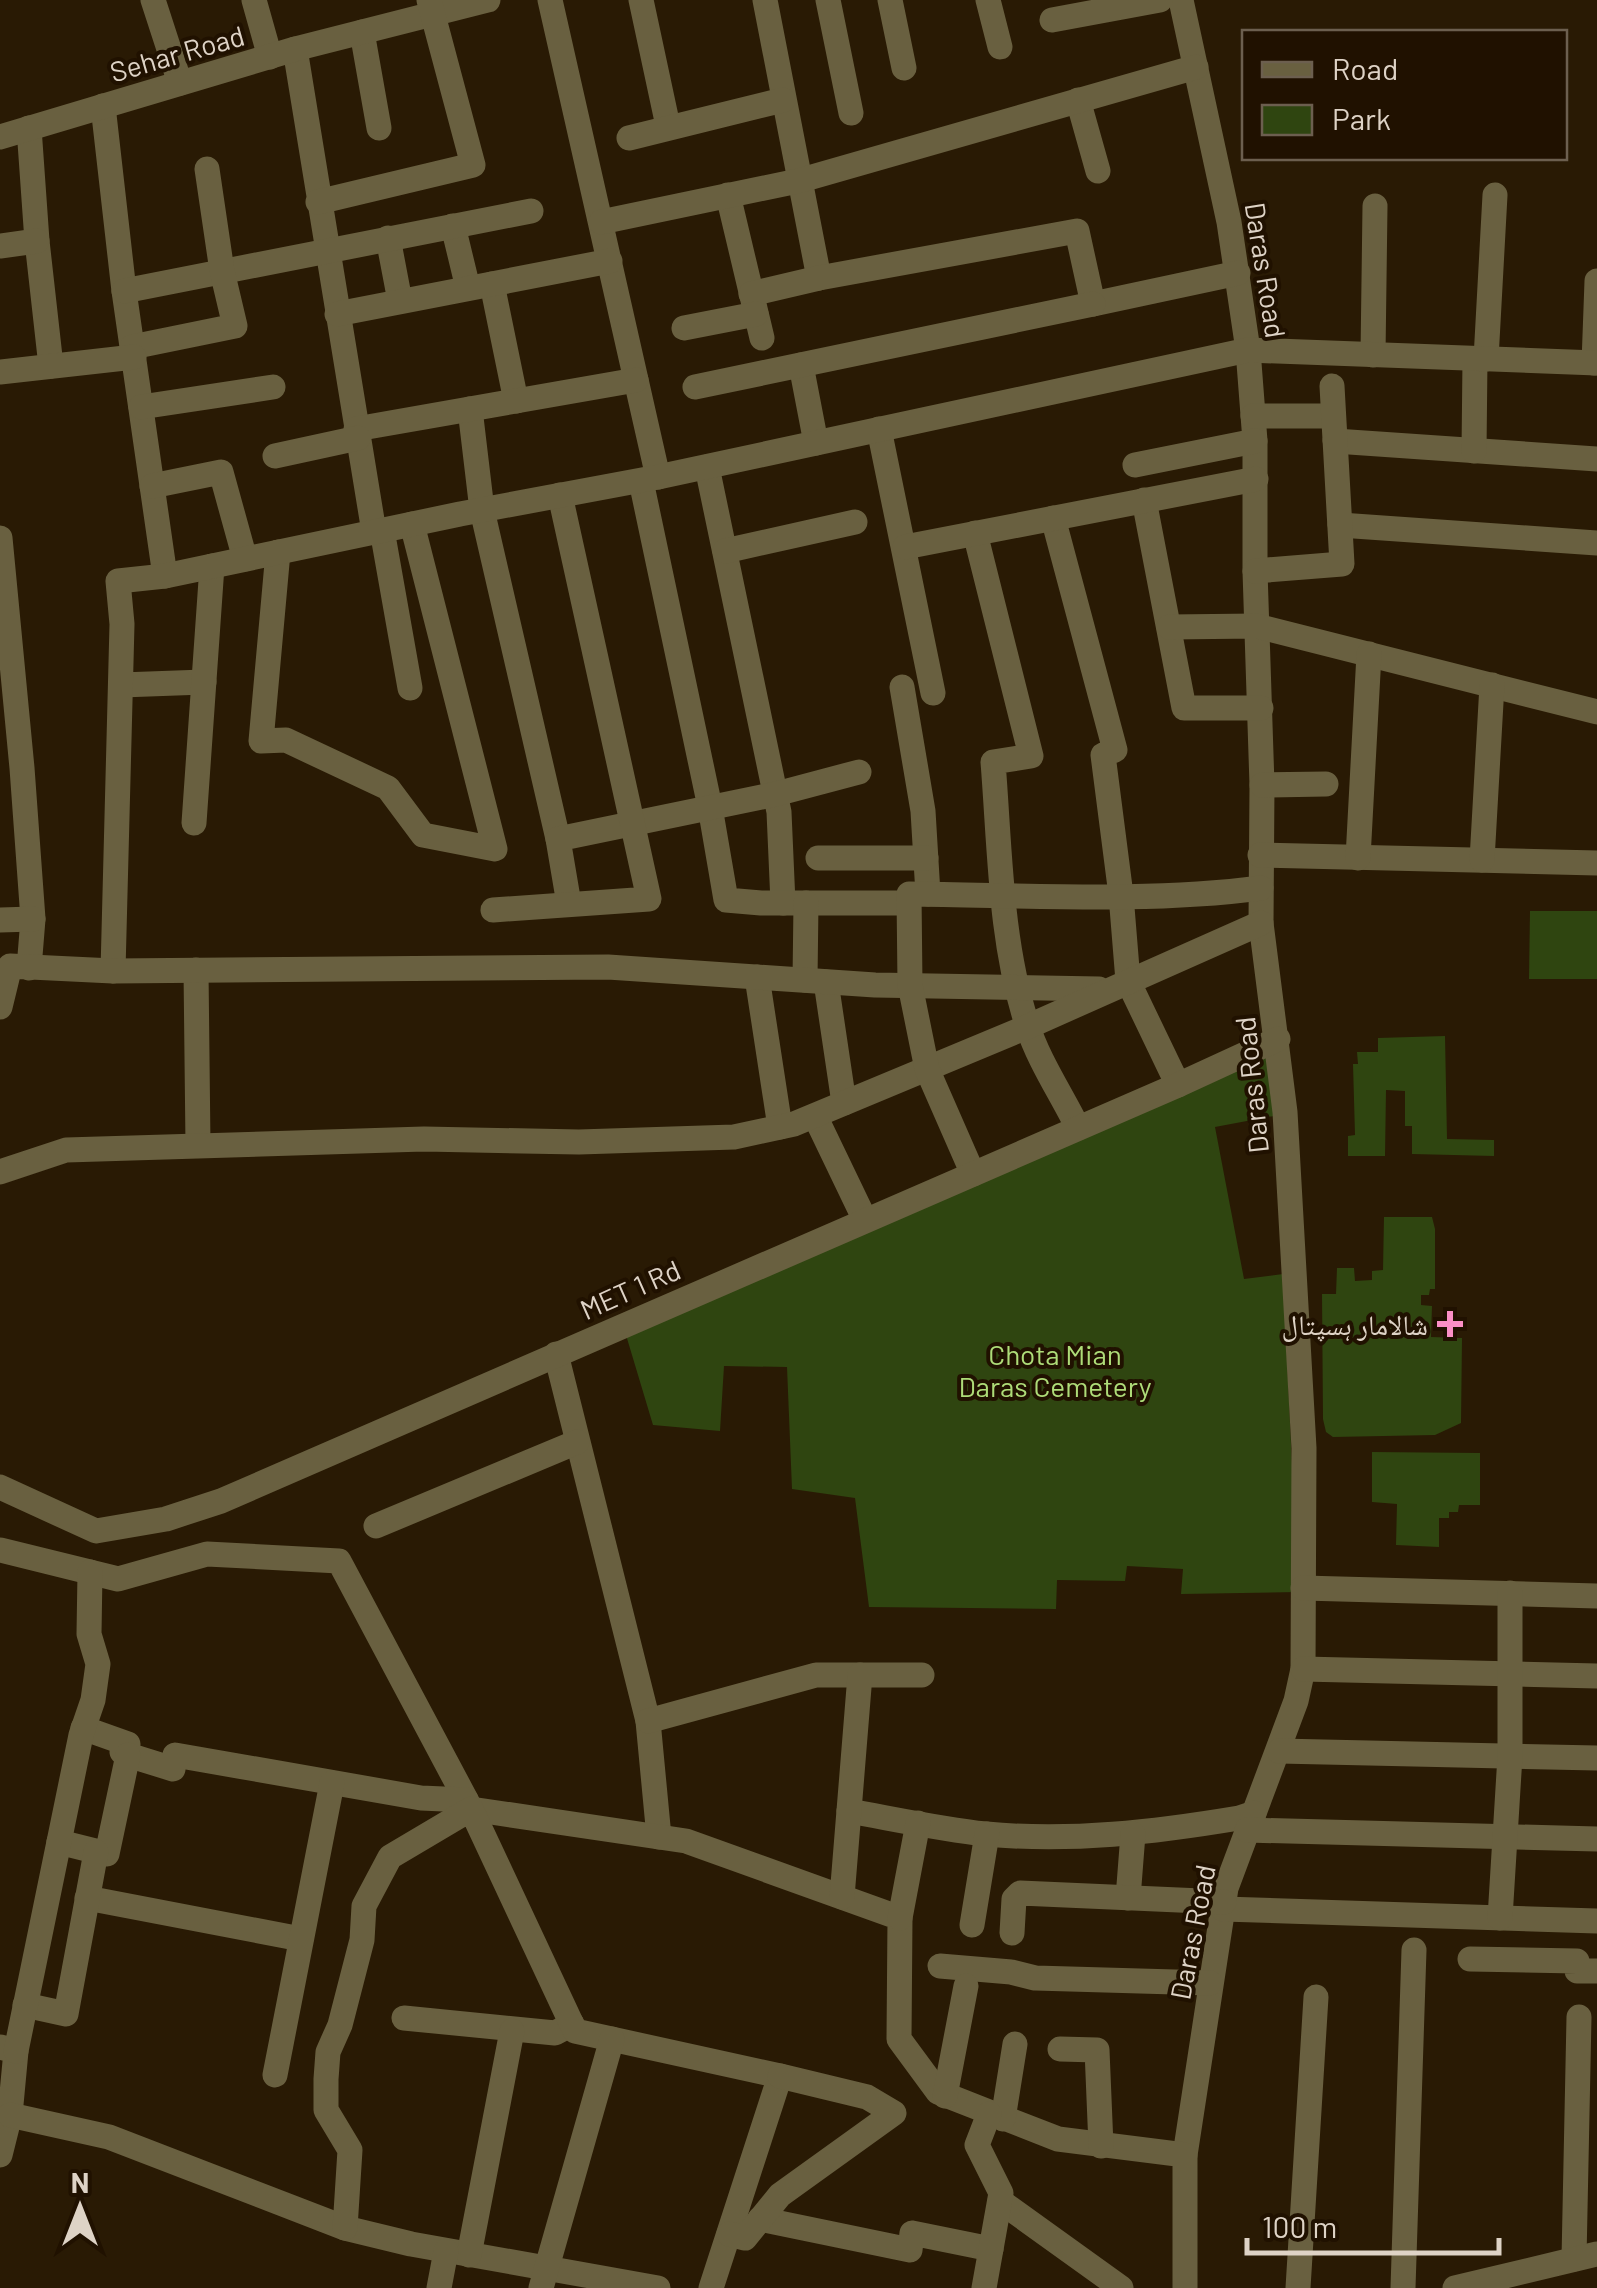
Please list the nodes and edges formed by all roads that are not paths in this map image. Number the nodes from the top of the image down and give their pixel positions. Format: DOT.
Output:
graph roads {
  1 [pos="153,0"];
  2 [pos="254,0"];
  3 [pos="488,0"];
  4 [pos="550,0"];
  5 [pos="641,0"];
  6 [pos="765,0"];
  7 [pos="828,0"];
  8 [pos="890,0"];
  9 [pos="988,0"];
  10 [pos="1160,0"];
  11 [pos="1181,0"];
  12 [pos="431,8"];
  13 [pos="1052,20"];
  14 [pos="362,32"];
  15 [pos="1000,47"];
  16 [pos="295,49"];
  17 [pos="270,58"];
  18 [pos="1196,67"];
  19 [pos="904,68"];
  20 [pos="180,82"];
  21 [pos="783,100"];
  22 [pos="1078,100"];
  23 [pos="103,106"];
  24 [pos="852,113"];
  25 [pos="668,126"];
  26 [pos="30,128"];
  27 [pos="379,128"];
  28 [pos="0,138"];
  29 [pos="628,138"];
  30 [pos="207,169"];
  31 [pos="1098,171"];
  32 [pos="798,181"];
  33 [pos="1495,195"];
  34 [pos="728,196"];
  35 [pos="318,202"];
  36 [pos="1376,206"];
  37 [pos="531,211"];
  38 [pos="601,222"];
  39 [pos="453,226"];
  40 [pos="388,238"];
  41 [pos="37,241"];
  42 [pos="0,246"];
  43 [pos="326,250"];
  44 [pos="610,261"];
  45 [pos="222,271"];
  46 [pos="1238,274"];
  47 [pos="819,278"];
  48 [pos="1597,281"];
  49 [pos="480,286"];
  50 [pos="124,291"];
  51 [pos="400,301"];
  52 [pos="1093,304"];
  53 [pos="337,314"];
  54 [pos="756,315"];
  55 [pos="684,328"];
  56 [pos="1248,350"];
  57 [pos="133,352"];
  58 [pos="1373,355"];
  59 [pos="1480,359"];
  60 [pos="1595,363"];
  61 [pos="801,364"];
  62 [pos="51,366"];
  63 [pos="0,372"];
  64 [pos="636,380"];
  65 [pos="1332,386"];
  66 [pos="273,387"];
  67 [pos="695,387"];
  68 [pos="516,401"];
  69 [pos="141,407"];
  70 [pos="470,409"];
  71 [pos="879,429"];
  72 [pos="1254,429"];
  73 [pos="1334,429"];
  74 [pos="357,433"];
  75 [pos="816,443"];
  76 [pos="1474,451"];
  77 [pos="275,456"];
  78 [pos="1597,459"];
  79 [pos="1135,465"];
  80 [pos="707,467"];
  81 [pos="650,479"];
  82 [pos="1256,479"];
  83 [pos="152,486"];
  84 [pos="560,495"];
  85 [pos="1144,500"];
  86 [pos="482,510"];
  87 [pos="1052,518"];
  88 [pos="854,522"];
  89 [pos="412,524"];
  90 [pos="1340,524"];
  91 [pos="378,531"];
  92 [pos="975,533"];
  93 [pos="0,538"];
  94 [pos="1597,544"];
  95 [pos="905,547"];
  96 [pos="724,550"];
  97 [pos="278,552"];
  98 [pos="245,559"];
  99 [pos="212,566"];
  100 [pos="1255,570"];
  101 [pos="164,576"];
  102 [pos="1256,626"];
  103 [pos="1168,627"];
  104 [pos="5,653"];
  105 [pos="1369,654"];
  106 [pos="204,682"];
  107 [pos="120,684"];
  108 [pos="1492,685"];
  109 [pos="902,686"];
  110 [pos="410,688"];
  111 [pos="933,693"];
  112 [pos="1261,708"];
  113 [pos="1597,712"];
  114 [pos="11,768"];
  115 [pos="859,772"];
  116 [pos="1262,784"];
  117 [pos="1326,784"];
  118 [pos="776,794"];
  119 [pos="710,808"];
  120 [pos="194,822"];
  121 [pos="634,823"];
  122 [pos="558,839"];
  123 [pos="1260,855"];
  124 [pos="818,858"];
  125 [pos="926,858"];
  126 [pos="1358,858"];
  127 [pos="1482,860"];
  128 [pos="1597,863"];
  129 [pos="1261,888"];
  130 [pos="1003,894"];
  131 [pos="1121,895"];
  132 [pos="918,898"];
  133 [pos="794,902"];
  134 [pos="569,904"];
  135 [pos="493,910"];
  136 [pos="32,919"];
  137 [pos="0,920"];
  138 [pos="1262,924"];
  139 [pos="28,968"];
  140 [pos="196,970"];
  141 [pos="114,971"];
  142 [pos="757,977"];
  143 [pos="816,981"];
  144 [pos="910,985"];
  145 [pos="1118,985"];
  146 [pos="1018,988"];
  147 [pos="0,1007"];
  148 [pos="1027,1027"];
  149 [pos="1278,1038"];
  150 [pos="927,1068"];
  151 [pos="1178,1085"];
  152 [pos="844,1104"];
  153 [pos="815,1116"];
  154 [pos="780,1128"];
  155 [pos="1078,1128"];
  156 [pos="198,1145"];
  157 [pos="0,1172"];
  158 [pos="973,1174"];
  159 [pos="865,1220"];
  160 [pos="556,1354"];
  161 [pos="577,1442"];
  162 [pos="0,1487"];
  163 [pos="376,1526"];
  164 [pos="0,1550"];
  165 [pos="90,1572"];
  166 [pos="1303,1588"];
  167 [pos="1510,1594"];
  168 [pos="1597,1596"];
  169 [pos="1303,1669"];
  170 [pos="1510,1674"];
  171 [pos="860,1675"];
  172 [pos="922,1675"];
  173 [pos="1597,1676"];
  174 [pos="648,1721"];
  175 [pos="84,1728"];
  176 [pos="1279,1751"];
  177 [pos="128,1755"];
  178 [pos="1510,1756"];
  179 [pos="1597,1758"];
  180 [pos="332,1783"];
  181 [pos="468,1804"];
  182 [pos="849,1811"];
  183 [pos="918,1822"];
  184 [pos="1250,1822"];
  185 [pos="987,1834"];
  186 [pos="1133,1834"];
  187 [pos="660,1837"];
  188 [pos="1503,1837"];
  189 [pos="1597,1839"];
  190 [pos="58,1842"];
  191 [pos="96,1852"];
  192 [pos="842,1897"];
  193 [pos="87,1898"];
  194 [pos="1128,1898"];
  195 [pos="1223,1906"];
  196 [pos="900,1918"];
  197 [pos="1500,1918"];
  198 [pos="1597,1921"];
  199 [pos="972,1925"];
  200 [pos="1012,1933"];
  201 [pos="302,1939"];
  202 [pos="1414,1950"];
  203 [pos="1470,1958"];
  204 [pos="940,1966"];
  205 [pos="1597,1971"];
  206 [pos="1210,1983"];
  207 [pos="966,1986"];
  208 [pos="1316,1997"];
  209 [pos="25,2005"];
  210 [pos="1579,2017"];
  211 [pos="404,2018"];
  212 [pos="572,2024"];
  213 [pos="512,2031"];
  214 [pos="612,2039"];
  215 [pos="1015,2044"];
  216 [pos="8,2049"];
  217 [pos="1060,2049"];
  218 [pos="274,2075"];
  219 [pos="780,2076"];
  220 [pos="945,2096"];
  221 [pos="10,2115"];
  222 [pos="996,2116"];
  223 [pos="1101,2146"];
  224 [pos="0,2155"];
  225 [pos="1185,2155"];
  226 [pos="1000,2201"];
  227 [pos="760,2219"];
  228 [pos="346,2228"];
  229 [pos="728,2234"];
  230 [pos="991,2249"];
  231 [pos="458,2253"];
  232 [pos="1585,2256"];
  233 [pos="544,2278"];
  234 [pos="622,2285"];
  235 [pos="439,2288"];
  236 [pos="658,2288"];
  237 [pos="711,2288"];
  238 [pos="984,2288"];
  239 [pos="1121,2288"];
  240 [pos="1184,2288"];
  241 [pos="1298,2288"];
  242 [pos="1403,2288"];
  243 [pos="1454,2288"];
  1 -- 20 [label="street"];
  2 -- 17 [label="street"];
  3 -- 12 [label="street, Sehar Road"];
  4 -- 38 [label="street"];
  5 -- 25 [label="street"];
  6 -- 21 [label="street"];
  7 -- 24 [label="street"];
  8 -- 19 [label="street"];
  9 -- 15 [label="street"];
  10 -- 13 [label="street"];
  11 -- 18 [label="street, Daras Road"];
  12 -- 14 [label="street, Sehar Road"];
  12 -- 35 [label="street"];
  14 -- 16 [label="street, Sehar Road"];
  14 -- 27 [label="street"];
  16 -- 17 [label="street, Sehar Road"];
  16 -- 35 [label="street"];
  17 -- 20 [label="street, Sehar Road"];
  18 -- 22 [label="street"];
  18 -- 46 [label="street, Daras Road"];
  20 -- 23 [label="street, Sehar Road"];
  21 -- 25 [label="street"];
  21 -- 32 [label="street"];
  22 -- 31 [label="street"];
  22 -- 32 [label="street"];
  23 -- 26 [label="street, Sehar Road"];
  23 -- 50 [label="street"];
  25 -- 29 [label="street"];
  26 -- 28 [label="street, Sehar Road"];
  26 -- 41 [label="street"];
  30 -- 45 [label="street"];
  32 -- 34 [label="street"];
  32 -- 47 [label="street"];
  33 -- 59 [label="street"];
  34 -- 38 [label="street"];
  34 -- 54 [label="street"];
  35 -- 43 [label="street"];
  36 -- 58 [label="street"];
  37 -- 39 [label="street"];
  38 -- 44 [label="street"];
  39 -- 40 [label="street"];
  39 -- 49 [label="street"];
  40 -- 43 [label="street"];
  40 -- 51 [label="street"];
  41 -- 42 [label="street"];
  41 -- 62 [label="street"];
  43 -- 45 [label="street"];
  43 -- 53 [label="street"];
  44 -- 49 [label="street"];
  44 -- 64 [label="street"];
  45 -- 50 [label="street"];
  45 -- 57 [label="street"];
  46 -- 52 [label="street"];
  46 -- 56 [label="street, Daras Road"];
  47 -- 52 [label="street"];
  47 -- 54 [label="street"];
  48 -- 60 [label="street"];
  49 -- 51 [label="street"];
  49 -- 68 [label="street"];
  50 -- 57 [label="street"];
  51 -- 53 [label="street"];
  52 -- 61 [label="street"];
  53 -- 74 [label="street"];
  54 -- 55 [label="street"];
  56 -- 58 [label="street"];
  56 -- 71 [label="street"];
  56 -- 72 [label="street, Daras Road"];
  57 -- 62 [label="street"];
  57 -- 69 [label="street"];
  58 -- 59 [label="street"];
  59 -- 60 [label="street"];
  59 -- 76 [label="street"];
  61 -- 67 [label="street"];
  61 -- 75 [label="street"];
  62 -- 63 [label="street"];
  64 -- 68 [label="street"];
  64 -- 81 [label="street"];
  65 -- 73 [label="street"];
  66 -- 69 [label="street"];
  68 -- 70 [label="street"];
  69 -- 83 [label="street"];
  70 -- 74 [label="street"];
  70 -- 86 [label="street"];
  71 -- 75 [label="street"];
  71 -- 95 [label="street"];
  72 -- 73 [label="street"];
  72 -- 79 [label="street"];
  72 -- 82 [label="street, Daras Road"];
  73 -- 76 [label="street"];
  73 -- 90 [label="street"];
  74 -- 77 [label="street"];
  74 -- 91 [label="street"];
  75 -- 80 [label="street"];
  76 -- 78 [label="street"];
  80 -- 81 [label="street"];
  80 -- 96 [label="street"];
  81 -- 84 [label="street"];
  81 -- 119 [label="street"];
  82 -- 85 [label="street"];
  82 -- 100 [label="street, Daras Road"];
  83 -- 98 [label="street"];
  83 -- 101 [label="street"];
  84 -- 86 [label="street"];
  84 -- 121 [label="street"];
  85 -- 87 [label="street"];
  85 -- 103 [label="street"];
  86 -- 89 [label="street"];
  86 -- 122 [label="street"];
  87 -- 92 [label="street"];
  87 -- 131 [label="street"];
  88 -- 96 [label="street"];
  89 -- 91 [label="street"];
  89 -- 97 [label="street"];
  90 -- 94 [label="street"];
  90 -- 100 [label="street"];
  91 -- 97 [label="street"];
  91 -- 110 [label="street"];
  92 -- 95 [label="street"];
  92 -- 130 [label="street"];
  93 -- 104 [label="street"];
  95 -- 111 [label="street"];
  96 -- 118 [label="street"];
  97 -- 98 [label="street"];
  98 -- 99 [label="street"];
  99 -- 101 [label="street"];
  99 -- 106 [label="street"];
  100 -- 102 [label="street, Daras Road"];
  101 -- 107 [label="street"];
  102 -- 103 [label="street"];
  102 -- 105 [label="street"];
  102 -- 112 [label="street, Daras Road"];
  103 -- 112 [label="street"];
  104 -- 114 [label="street"];
  105 -- 108 [label="street"];
  105 -- 126 [label="street"];
  106 -- 107 [label="street"];
  106 -- 120 [label="street"];
  107 -- 141 [label="street"];
  108 -- 113 [label="street"];
  108 -- 127 [label="street"];
  109 -- 125 [label="street"];
  112 -- 116 [label="street, Daras Road"];
  114 -- 136 [label="street"];
  115 -- 118 [label="street"];
  116 -- 117 [label="street"];
  116 -- 123 [label="street, Daras Road"];
  118 -- 119 [label="street"];
  118 -- 133 [label="street"];
  119 -- 121 [label="street"];
  119 -- 133 [label="street"];
  121 -- 122 [label="street"];
  121 -- 134 [label="street"];
  122 -- 134 [label="street"];
  123 -- 126 [label="street"];
  123 -- 129 [label="street, Daras Road"];
  124 -- 125 [label="street"];
  125 -- 132 [label="street"];
  126 -- 127 [label="street"];
  127 -- 128 [label="street"];
  129 -- 131 [label="street"];
  129 -- 138 [label="street, Daras Road"];
  130 -- 131 [label="street"];
  130 -- 132 [label="street"];
  130 -- 146 [label="street"];
  131 -- 145 [label="street"];
  132 -- 133 [label="street"];
  132 -- 144 [label="street"];
  133 -- 143 [label="street"];
  134 -- 135 [label="street"];
  136 -- 137 [label="street"];
  136 -- 139 [label="street"];
  138 -- 145 [label="street"];
  138 -- 149 [label="street, Daras Road"];
  139 -- 141 [label="street"];
  139 -- 147 [label="street"];
  140 -- 141 [label="street"];
  140 -- 142 [label="street"];
  140 -- 156 [label="street"];
  142 -- 143 [label="street"];
  142 -- 154 [label="street"];
  143 -- 144 [label="street"];
  143 -- 152 [label="street"];
  144 -- 146 [label="street"];
  144 -- 150 [label="street"];
  145 -- 146 [label="street"];
  145 -- 148 [label="street"];
  145 -- 151 [label="street"];
  146 -- 148 [label="street"];
  148 -- 150 [label="street"];
  148 -- 155 [label="street"];
  149 -- 151 [label="street, MET 1 Rd"];
  149 -- 166 [label="street, Daras Road"];
  150 -- 152 [label="street"];
  150 -- 158 [label="street"];
  151 -- 155 [label="street, MET 1 Rd"];
  152 -- 153 [label="street"];
  153 -- 154 [label="street"];
  153 -- 159 [label="street"];
  154 -- 156 [label="street"];
  155 -- 158 [label="street, MET 1 Rd"];
  156 -- 157 [label="street"];
  158 -- 159 [label="street, MET 1 Rd"];
  159 -- 160 [label="street, MET 1 Rd"];
  160 -- 161 [label="street"];
  160 -- 162 [label="street, MET 1 Rd"];
  161 -- 163 [label="street"];
  161 -- 174 [label="street"];
  164 -- 165 [label="street"];
  165 -- 175 [label="street"];
  165 -- 181 [label="street"];
  166 -- 167 [label="street"];
  166 -- 169 [label="street, Daras Road"];
  167 -- 168 [label="street"];
  167 -- 170 [label="street"];
  169 -- 170 [label="street"];
  169 -- 176 [label="street, Daras Road"];
  170 -- 173 [label="street"];
  170 -- 178 [label="street"];
  171 -- 172 [label="street"];
  171 -- 174 [label="street"];
  171 -- 182 [label="street"];
  174 -- 187 [label="street"];
  175 -- 177 [label="street"];
  175 -- 190 [label="street"];
  176 -- 178 [label="street"];
  176 -- 184 [label="street, Daras Road"];
  177 -- 180 [label="street"];
  177 -- 191 [label="street"];
  178 -- 179 [label="street"];
  178 -- 188 [label="street"];
  180 -- 181 [label="street"];
  180 -- 201 [label="street"];
  181 -- 187 [label="street"];
  181 -- 212 [label="street"];
  181 -- 228 [label="street"];
  182 -- 183 [label="street"];
  182 -- 192 [label="street"];
  183 -- 185 [label="street"];
  183 -- 196 [label="street"];
  184 -- 186 [label="street"];
  184 -- 188 [label="street"];
  184 -- 195 [label="street, Daras Road"];
  185 -- 186 [label="street"];
  185 -- 199 [label="street"];
  186 -- 194 [label="street"];
  187 -- 192 [label="street"];
  188 -- 189 [label="street"];
  188 -- 197 [label="street"];
  190 -- 191 [label="street"];
  190 -- 209 [label="street"];
  191 -- 193 [label="street"];
  192 -- 196 [label="street"];
  193 -- 201 [label="street"];
  193 -- 209 [label="street"];
  194 -- 195 [label="street"];
  194 -- 200 [label="street"];
  195 -- 197 [label="street"];
  195 -- 206 [label="street, Daras Road"];
  196 -- 220 [label="street"];
  197 -- 198 [label="street"];
  201 -- 218 [label="street"];
  202 -- 242 [label="street"];
  203 -- 205 [label="street"];
  204 -- 206 [label="street"];
  206 -- 225 [label="street, Daras Road"];
  207 -- 220 [label="street"];
  208 -- 241 [label="street"];
  209 -- 216 [label="street"];
  210 -- 232 [label="street"];
  211 -- 213 [label="street"];
  212 -- 213 [label="street"];
  212 -- 214 [label="street"];
  213 -- 231 [label="street"];
  214 -- 219 [label="street"];
  214 -- 233 [label="street"];
  215 -- 222 [label="street"];
  216 -- 221 [label="street"];
  217 -- 223 [label="street"];
  219 -- 227 [label="street"];
  219 -- 229 [label="street"];
  220 -- 222 [label="street"];
  221 -- 224 [label="street"];
  221 -- 228 [label="street"];
  222 -- 223 [label="street"];
  222 -- 226 [label="street"];
  223 -- 225 [label="street"];
  225 -- 240 [label="street, Daras Road"];
  226 -- 230 [label="street"];
  226 -- 239 [label="street"];
  227 -- 229 [label="street"];
  227 -- 230 [label="street"];
  228 -- 231 [label="street"];
  229 -- 237 [label="street"];
  230 -- 238 [label="street"];
  231 -- 233 [label="street"];
  231 -- 235 [label="street"];
  232 -- 243 [label="street"];
  233 -- 234 [label="street"];
  234 -- 236 [label="street"];
}
